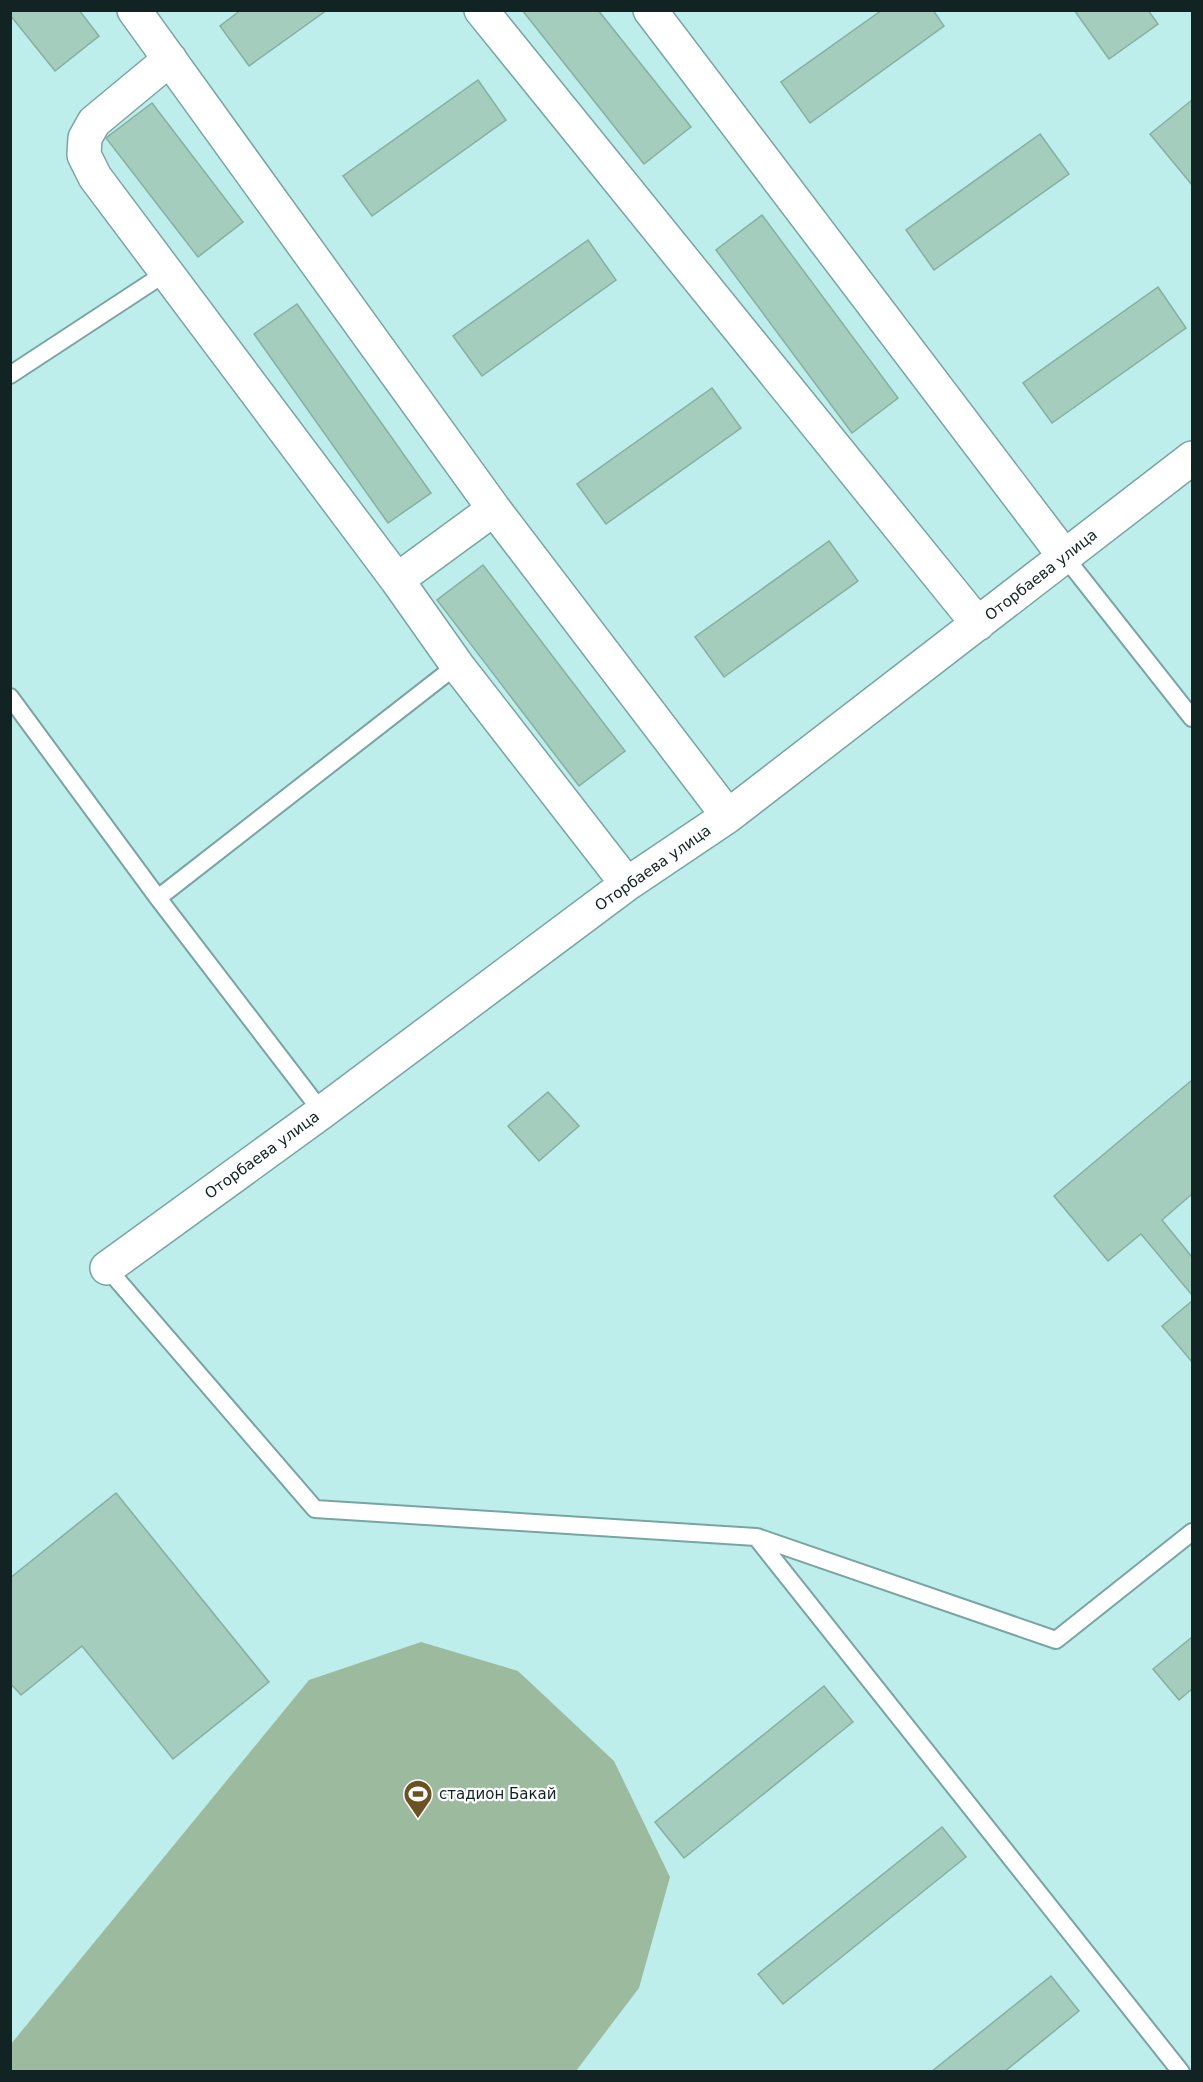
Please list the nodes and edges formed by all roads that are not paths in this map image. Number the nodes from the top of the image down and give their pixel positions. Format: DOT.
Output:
graph roads {
  1 [pos="134,10"];
  2 [pos="481,10"];
  3 [pos="650,10"];
  4 [pos="170,60"];
  5 [pos="167,272"];
  6 [pos="10,375"];
  7 [pos="1192,458"];
  8 [pos="494,509"];
  9 [pos="1065,557"];
  10 [pos="397,580"];
  11 [pos="978,624"];
  12 [pos="457,665"];
  13 [pos="10,697"];
  14 [pos="1192,718"];
  15 [pos="728,816"];
  16 [pos="627,884"];
  17 [pos="158,898"];
  18 [pos="322,1112"];
  19 [pos="107,1268"];
  20 [pos="1192,1532"];
  21 [pos="756,1537"];
  22 [pos="1181,2072"];
  1 -- 4 [label="street"];
  2 -- 11 [label="street"];
  3 -- 9 [label="street"];
  4 -- 5 [label="street"];
  4 -- 8 [label="street"];
  5 -- 6 [label="lane"];
  5 -- 10 [label="street"];
  7 -- 9 [label="street, Оторбаева улица"];
  8 -- 10 [label="street"];
  8 -- 15 [label="street"];
  9 -- 11 [label="street, Оторбаева улица"];
  9 -- 14 [label="lane"];
  10 -- 12 [label="street"];
  11 -- 15 [label="street, Оторбаева улица"];
  12 -- 16 [label="street"];
  12 -- 17 [label="lane"];
  13 -- 17 [label="lane"];
  15 -- 16 [label="street, Оторбаева улица"];
  16 -- 18 [label="street, Оторбаева улица"];
  17 -- 18 [label="lane"];
  18 -- 19 [label="street, Оторбаева улица"];
  19 -- 21 [label="lane"];
  20 -- 21 [label="lane"];
  21 -- 22 [label="lane"];
}
